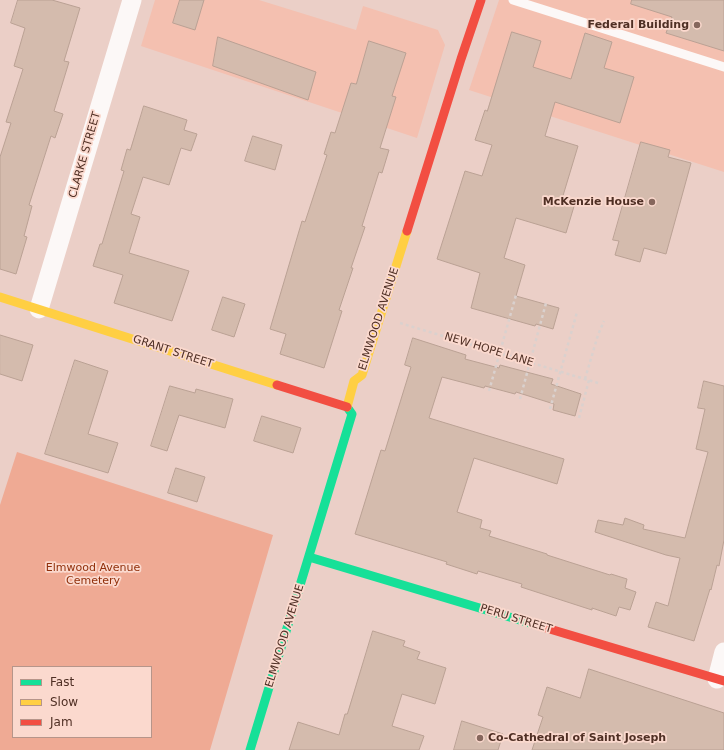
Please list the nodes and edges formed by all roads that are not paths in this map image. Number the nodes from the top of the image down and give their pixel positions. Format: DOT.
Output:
graph roads {
  1 [pos="132,0"];
  2 [pos="481,0"];
  3 [pos="513,0"];
  4 [pos="724,67"];
  5 [pos="0,297"];
  6 [pos="39,309"];
  7 [pos="347,407"];
  8 [pos="309,557"];
  9 [pos="724,652"];
  10 [pos="721,680"];
  11 [pos="250,750"];
  1 -- 6 [label="street, CLARKE STREET"];
  2 -- 7 [label="street, ELMWOOD AVENUE"];
  3 -- 4 [label="lane"];
  5 -- 6 [label="street, GRANT STREET"];
  6 -- 7 [label="street, GRANT STREET"];
  7 -- 8 [label="street, ELMWOOD AVENUE"];
  8 -- 10 [label="street, PERU STREET"];
  8 -- 11 [label="street, ELMWOOD AVENUE"];
  9 -- 10 [label="street"];
}
